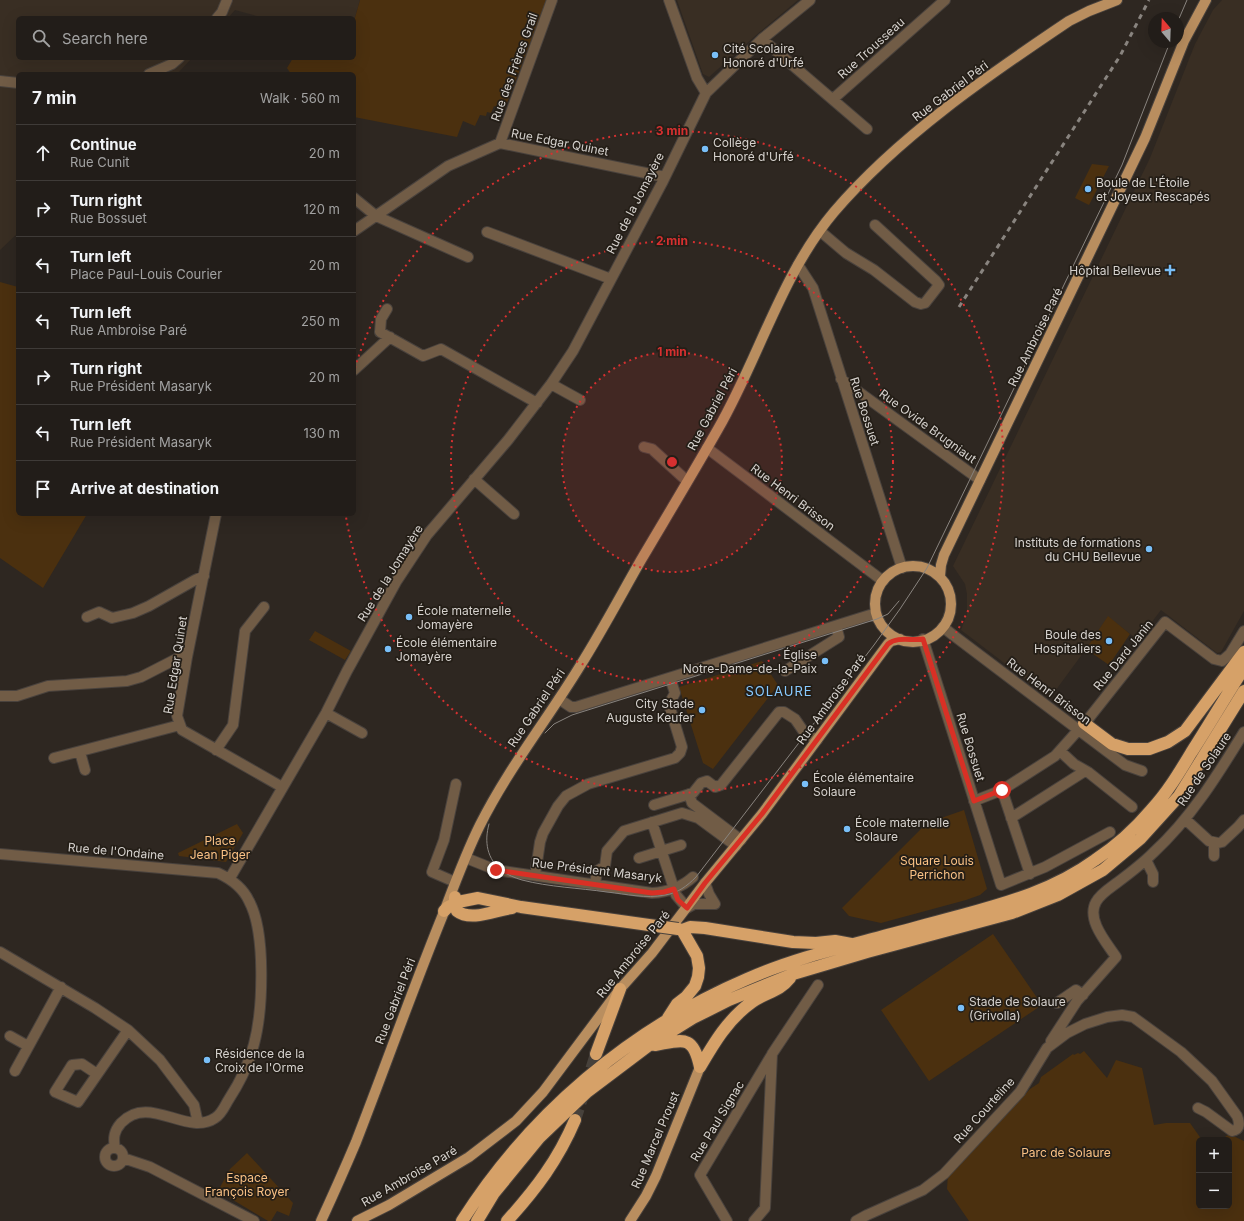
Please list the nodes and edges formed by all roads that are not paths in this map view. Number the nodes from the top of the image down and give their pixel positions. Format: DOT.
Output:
graph roads {
  1 [pos="227,0"];
  2 [pos="552,0"];
  3 [pos="669,0"];
  4 [pos="810,0"];
  5 [pos="945,0"];
  6 [pos="1117,0"];
  7 [pos="1206,0"];
  8 [pos="219,16"];
  9 [pos="762,39"];
  10 [pos="177,60"];
  11 [pos="154,72"];
  12 [pos="0,81"];
  13 [pos="16,83"];
  14 [pos="706,92"];
  15 [pos="833,99"];
  16 [pos="867,128"];
  17 [pos="500,143"];
  18 [pos="665,177"];
  19 [pos="356,200"];
  20 [pos="376,216"];
  21 [pos="875,225"];
  22 [pos="356,230"];
  23 [pos="820,231"];
  24 [pos="487,232"];
  25 [pos="468,258"];
  26 [pos="798,265"];
  27 [pos="611,279"];
  28 [pos="387,308"];
  29 [pos="390,337"];
  30 [pos="356,368"];
  31 [pos="841,379"];
  32 [pos="551,384"];
  33 [pos="580,400"];
  34 [pos="537,403"];
  35 [pos="644,447"];
  36 [pos="707,448"];
  37 [pos="474,479"];
  38 [pos="980,480"];
  39 [pos="687,481"];
  40 [pos="514,514"];
  41 [pos="216,516"];
  42 [pos="902,568"];
  43 [pos="204,576"];
  44 [pos="940,576"];
  45 [pos="882,581"];
  46 [pos="264,607"];
  47 [pos="87,617"];
  48 [pos="876,617"];
  49 [pos="836,626"];
  50 [pos="943,627"];
  51 [pos="1244,631"];
  52 [pos="900,639"];
  53 [pos="923,639"];
  54 [pos="1244,652"];
  55 [pos="187,657"];
  56 [pos="1244,668"];
  57 [pos="785,671"];
  58 [pos="670,678"];
  59 [pos="1244,691"];
  60 [pos="1,696"];
  61 [pos="559,699"];
  62 [pos="326,713"];
  63 [pos="180,725"];
  64 [pos="1082,727"];
  65 [pos="1244,732"];
  66 [pos="362,733"];
  67 [pos="817,740"];
  68 [pos="216,750"];
  69 [pos="1060,751"];
  70 [pos="80,752"];
  71 [pos="54,758"];
  72 [pos="85,770"];
  73 [pos="1142,770"];
  74 [pos="1085,771"];
  75 [pos="456,784"];
  76 [pos="282,787"];
  77 [pos="1002,790"];
  78 [pos="689,794"];
  79 [pos="974,801"];
  80 [pos="654,805"];
  81 [pos="1133,808"];
  82 [pos="1011,818"];
  83 [pos="1185,819"];
  84 [pos="652,822"];
  85 [pos="1242,825"];
  86 [pos="1110,832"];
  87 [pos="1208,838"];
  88 [pos="738,843"];
  89 [pos="681,845"];
  90 [pos="662,851"];
  91 [pos="0,854"];
  92 [pos="1214,856"];
  93 [pos="466,858"];
  94 [pos="639,858"];
  95 [pos="1146,860"];
  96 [pos="462,868"];
  97 [pos="536,869"];
  98 [pos="1030,874"];
  99 [pos="693,877"];
  100 [pos="230,878"];
  101 [pos="1151,879"];
  102 [pos="455,882"];
  103 [pos="705,883"];
  104 [pos="595,884"];
  105 [pos="674,889"];
  106 [pos="455,899"];
  107 [pos="521,907"];
  108 [pos="687,908"];
  109 [pos="444,911"];
  110 [pos="680,929"];
  111 [pos="852,944"];
  112 [pos="0,952"];
  113 [pos="793,974"];
  114 [pos="818,985"];
  115 [pos="61,987"];
  116 [pos="620,990"];
  117 [pos="1083,995"];
  118 [pos="1057,1003"];
  119 [pos="667,1020"];
  120 [pos="128,1030"];
  121 [pos="10,1036"];
  122 [pos="28,1046"];
  123 [pos="648,1046"];
  124 [pos="1047,1048"];
  125 [pos="596,1054"];
  126 [pos="772,1054"];
  127 [pos="700,1067"];
  128 [pos="14,1071"];
  129 [pos="97,1074"];
  130 [pos="1198,1108"];
  131 [pos="575,1120"];
  132 [pos="198,1123"];
  133 [pos="115,1148"];
  134 [pos="123,1158"];
  135 [pos="254,1221"];
  136 [pos="321,1221"];
  137 [pos="357,1221"];
  138 [pos="462,1221"];
  139 [pos="477,1221"];
  140 [pos="507,1221"];
  141 [pos="630,1221"];
  142 [pos="727,1221"];
  143 [pos="754,1221"];
  144 [pos="856,1221"];
  1 -- 8 [label="street"];
  2 -- 17 [label="street, Rue des Frères Grail"];
  3 -- 14 [label="street"];
  4 -- 9 [label="street, Rue de la Jomayère"];
  5 -- 15 [label="street, Rue Trousseau"];
  6 -- 23 [label="main road, Rue Gabriel Péri"];
  7 -- 38 [label="main road, Rue Ambroise Paré"];
  9 -- 14 [label="street, Rue de la Jomayère"];
  9 -- 15 [label="street"];
  10 -- 11 [label="street"];
  12 -- 13 [label="street"];
  14 -- 18 [label="street, Rue de la Jomayère"];
  15 -- 16 [label="street"];
  17 -- 18 [label="street, Rue Edgar Quinet"];
  17 -- 20 [label="street, Rue Edgar Quinet"];
  18 -- 27 [label="street, Rue de la Jomayère"];
  19 -- 20 [label="street"];
  20 -- 22 [label="street, Rue Edgar Quinet"];
  20 -- 25 [label="street"];
  21 -- 23 [label="street"];
  23 -- 26 [label="main road, Rue Gabriel Péri"];
  24 -- 27 [label="street"];
  26 -- 31 [label="street, Rue Bossuet"];
  26 -- 36 [label="main road, Rue Gabriel Péri"];
  27 -- 32 [label="street, Rue de la Jomayère"];
  28 -- 29 [label="street"];
  29 -- 30 [label="street"];
  29 -- 34 [label="street"];
  31 -- 38 [label="street, Rue Ovide Brugniaut"];
  31 -- 42 [label="street, Rue Bossuet"];
  32 -- 33 [label="street"];
  32 -- 34 [label="street, Rue de la Jomayère"];
  34 -- 37 [label="street, Rue de la Jomayère"];
  35 -- 39 [label="street"];
  36 -- 39 [label="main road, Rue Gabriel Péri"];
  36 -- 45 [label="street, Rue Henri Brisson"];
  37 -- 40 [label="street"];
  37 -- 62 [label="street, Rue de la Jomayère"];
  38 -- 44 [label="main road, Rue Ambroise Paré"];
  39 -- 61 [label="main road, Rue Gabriel Péri"];
  41 -- 43 [label="street, Rue Edgar Quinet"];
  42 -- 44 [label="main road"];
  42 -- 45 [label="main road"];
  43 -- 47 [label="street"];
  43 -- 55 [label="street, Rue Edgar Quinet"];
  44 -- 50 [label="main road"];
  45 -- 48 [label="main road"];
  46 -- 68 [label="street"];
  48 -- 49 [label="street"];
  48 -- 52 [label="main road"];
  49 -- 57 [label="street"];
  49 -- 58 [label="street"];
  50 -- 53 [label="main road"];
  50 -- 64 [label="street, Rue Henri Brisson"];
  51 -- 64 [label="street, Rue Dard Janin"];
  52 -- 53 [label="main road"];
  52 -- 67 [label="main road, Rue Ambroise Paré"];
  53 -- 79 [label="street, Rue Bossuet"];
  54 -- 64 [label="highway"];
  55 -- 60 [label="street"];
  55 -- 63 [label="street, Rue Edgar Quinet"];
  56 -- 111 [label="highway"];
  58 -- 61 [label="street"];
  58 -- 97 [label="street"];
  59 -- 113 [label="highway"];
  61 -- 93 [label="main road, Rue Gabriel Péri"];
  62 -- 66 [label="street"];
  62 -- 76 [label="street, Rue de la Jomayère"];
  63 -- 68 [label="street, Rue Edgar Quinet"];
  63 -- 70 [label="street"];
  64 -- 69 [label="street"];
  64 -- 73 [label="street, Rue Henri Brisson"];
  65 -- 83 [label="street, Rue de Solaure"];
  67 -- 78 [label="street"];
  67 -- 88 [label="main road, Rue Ambroise Paré"];
  68 -- 76 [label="street, Rue Edgar Quinet"];
  69 -- 74 [label="street"];
  69 -- 77 [label="street"];
  70 -- 71 [label="street"];
  70 -- 72 [label="street"];
  74 -- 81 [label="street"];
  74 -- 82 [label="street"];
  75 -- 102 [label="street"];
  76 -- 100 [label="street, Rue de la Jomayère"];
  77 -- 79 [label="street"];
  77 -- 82 [label="street"];
  78 -- 80 [label="street"];
  78 -- 88 [label="street"];
  79 -- 98 [label="street, Rue Bossuet"];
  82 -- 98 [label="street"];
  83 -- 87 [label="street, Rue de Solaure"];
  83 -- 95 [label="street, Rue de Solaure"];
  84 -- 88 [label="street"];
  84 -- 90 [label="street"];
  84 -- 104 [label="street"];
  85 -- 87 [label="street"];
  86 -- 98 [label="street"];
  87 -- 92 [label="street"];
  88 -- 103 [label="main road, Rue Ambroise Paré"];
  89 -- 90 [label="street"];
  90 -- 94 [label="street"];
  90 -- 105 [label="street"];
  91 -- 100 [label="street, Rue de l'Ondaine"];
  93 -- 96 [label="main road, Rue Gabriel Péri"];
  93 -- 104 [label="street, Rue Président Masaryk"];
  95 -- 101 [label="street"];
  95 -- 117 [label="street, Rue de Solaure"];
  96 -- 102 [label="main road, Rue Gabriel Péri"];
  96 -- 106 [label="main road"];
  99 -- 105 [label="street"];
  100 -- 132 [label="street"];
  102 -- 109 [label="main road, Rue Gabriel Péri"];
  103 -- 108 [label="main road, Rue Ambroise Paré"];
  103 -- 108 [label="street"];
  104 -- 105 [label="street, Rue Président Masaryk"];
  105 -- 108 [label="street, Rue Président Masaryk"];
  106 -- 107 [label="highway"];
  106 -- 107 [label="highway"];
  106 -- 109 [label="highway"];
  107 -- 110 [label="highway, bridge"];
  108 -- 116 [label="main road, Rue Ambroise Paré"];
  109 -- 136 [label="main road, Rue Gabriel Péri"];
  110 -- 111 [label="highway"];
  110 -- 119 [label="highway"];
  111 -- 119 [label="highway"];
  112 -- 115 [label="street"];
  113 -- 123 [label="highway"];
  113 -- 127 [label="highway"];
  114 -- 126 [label="street, Rue Paul Signac"];
  115 -- 120 [label="street"];
  115 -- 122 [label="street"];
  116 -- 125 [label="highway"];
  116 -- 137 [label="main road, Rue Ambroise Paré"];
  117 -- 118 [label="street"];
  117 -- 124 [label="street, Rue de Solaure"];
  119 -- 138 [label="highway"];
  120 -- 129 [label="street"];
  120 -- 132 [label="street"];
  121 -- 122 [label="street"];
  122 -- 128 [label="street"];
  123 -- 127 [label="highway"];
  123 -- 139 [label="highway"];
  124 -- 130 [label="street, Rue Courteline"];
  124 -- 144 [label="street, Rue Courteline"];
  126 -- 142 [label="street, Rue Paul Signac"];
  126 -- 143 [label="street"];
  127 -- 141 [label="main road, Rue Marcel Proust"];
  131 -- 140 [label="highway"];
  132 -- 133 [label="street"];
  133 -- 134 [label="street"];
  133 -- 134 [label="street"];
  134 -- 135 [label="street"];
}
